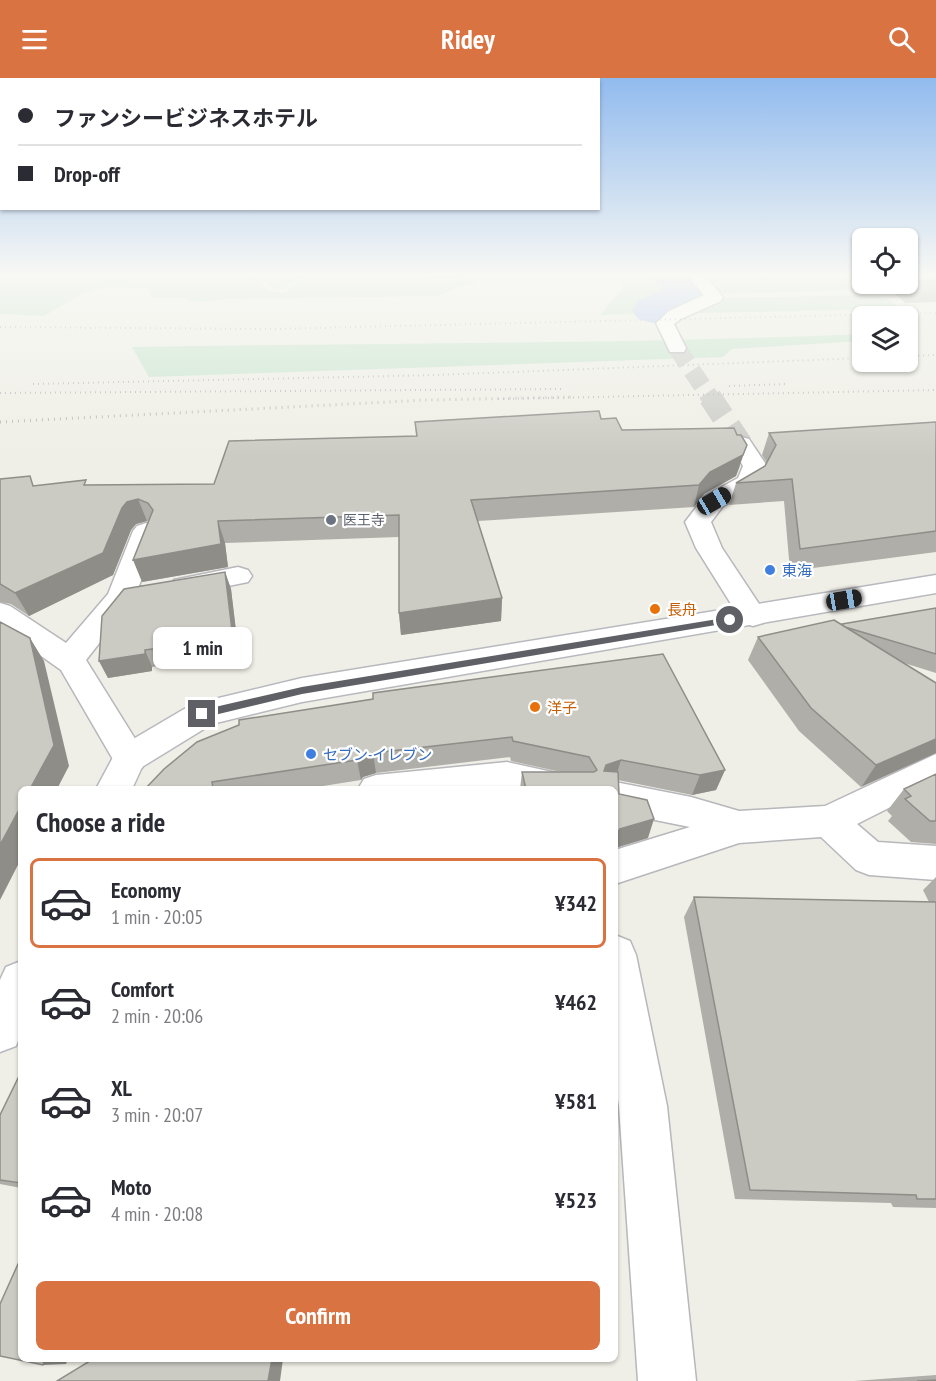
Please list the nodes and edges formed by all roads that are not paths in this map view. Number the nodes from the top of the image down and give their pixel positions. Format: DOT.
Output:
graph roads {
  1 [pos="670,334"];
  2 [pos="677,348"];
  3 [pos="741,444"];
  4 [pos="146,531"];
  5 [pos="238,576"];
  6 [pos="936,584"];
  7 [pos="121,597"];
  8 [pos="0,613"];
  9 [pos="753,616"];
  10 [pos="69,660"];
  11 [pos="130,758"];
  12 [pos="936,768"];
  13 [pos="116,786"];
  14 [pos="406,786"];
  15 [pos="557,786"];
  16 [pos="618,798"];
  17 [pos="829,821"];
  18 [pos="739,827"];
  19 [pos="936,863"];
  20 [pos="618,866"];
  21 [pos="618,971"];
  22 [pos="18,989"];
  23 [pos="0,1030"];
  24 [pos="668,1381"];
  1 -- 2 [label="street"];
  3 -- 9 [label="street"];
  4 -- 7 [label="street"];
  5 -- 7 [label="street"];
  6 -- 9 [label="street"];
  7 -- 10 [label="street"];
  8 -- 10 [label="street"];
  9 -- 11 [label="street"];
  10 -- 11 [label="street"];
  11 -- 13 [label="street"];
  12 -- 17 [label="street"];
  14 -- 15 [label="street"];
  16 -- 18 [label="street"];
  17 -- 18 [label="street"];
  17 -- 19 [label="street"];
  18 -- 20 [label="street"];
  21 -- 24 [label="street"];
  22 -- 23 [label="street"];
}
